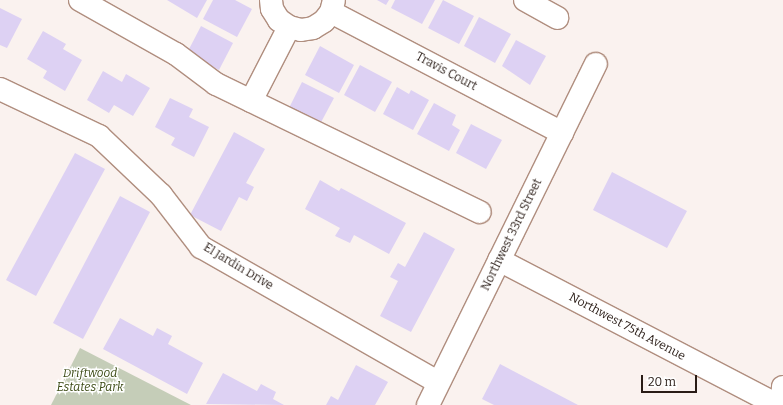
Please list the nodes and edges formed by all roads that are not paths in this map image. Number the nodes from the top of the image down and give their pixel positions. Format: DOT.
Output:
graph roads {
  1 [pos="80,0"];
  2 [pos="271,0"];
  3 [pos="525,0"];
  4 [pos="332,6"];
  5 [pos="557,18"];
  6 [pos="289,27"];
  7 [pos="596,64"];
  8 [pos="0,89"];
  9 [pos="251,101"];
  10 [pos="562,133"];
  11 [pos="480,212"];
  12 [pos="499,260"];
  13 [pos="438,382"];
  14 [pos="783,387"];
  15 [pos="428,405"];
  16 [pos="777,405"];
  17 [pos="782,405"];
  1 -- 9 [label="street"];
  2 -- 6 [label="street"];
  3 -- 5 [label="street"];
  4 -- 6 [label="street, Travis Court"];
  4 -- 10 [label="street, Travis Court"];
  6 -- 9 [label="street"];
  7 -- 10 [label="street, Northwest 33rd Street"];
  8 -- 13 [label="street, El Jardin Drive"];
  9 -- 11 [label="street"];
  10 -- 12 [label="street, Northwest 33rd Street"];
  12 -- 13 [label="street, Northwest 33rd Street"];
  12 -- 16 [label="street, Northwest 75th Avenue"];
  13 -- 15 [label="street, Northwest 33rd Street"];
  14 -- 17 [label="street"];
}
